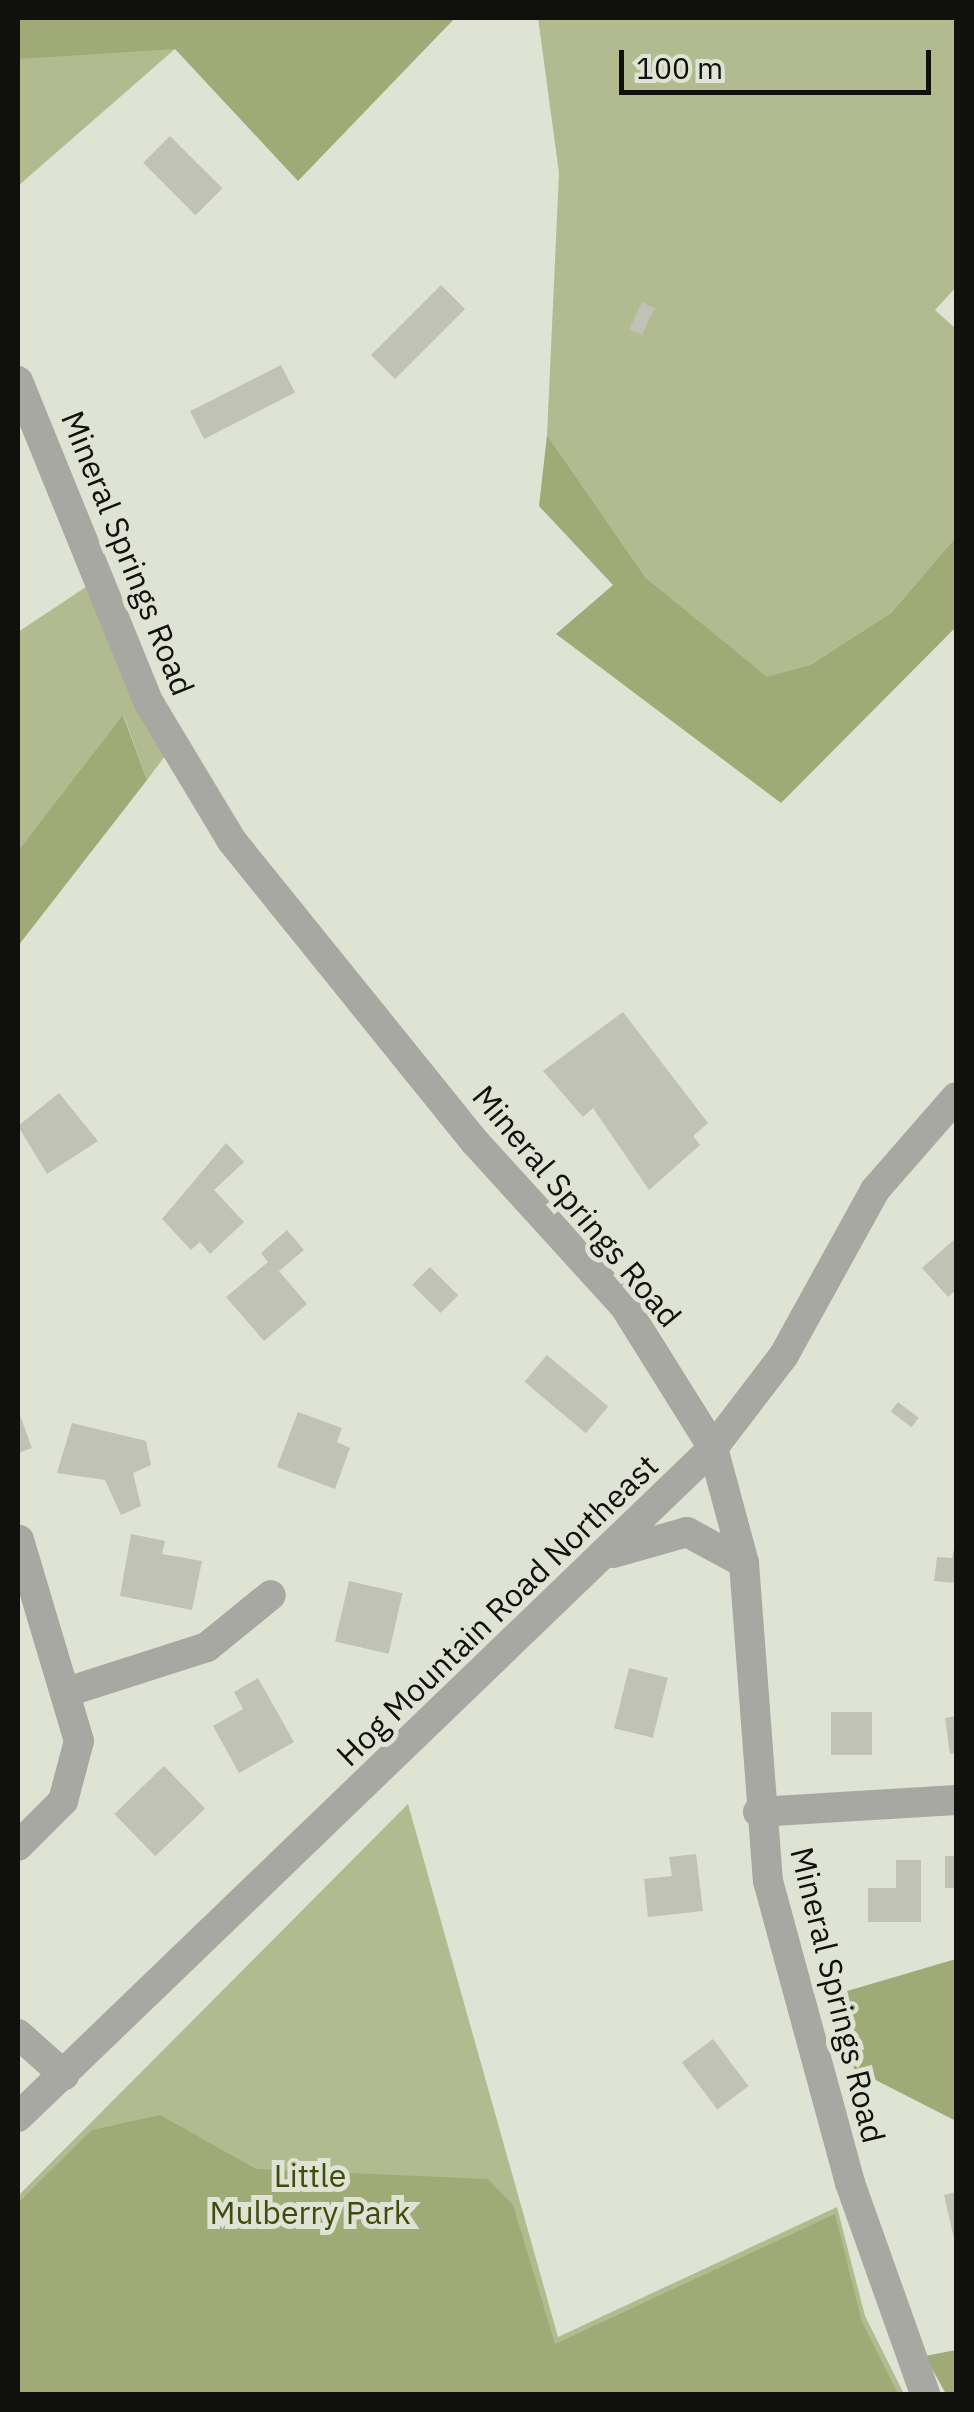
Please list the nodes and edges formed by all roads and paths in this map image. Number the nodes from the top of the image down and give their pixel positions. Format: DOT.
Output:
graph roads {
  1 [pos="18,382"];
  2 [pos="956,1098"];
  3 [pos="713,1448"];
  4 [pos="18,1540"];
  5 [pos="605,1556"];
  6 [pos="744,1563"];
  7 [pos="272,1595"];
  8 [pos="70,1691"];
  9 [pos="956,1800"];
  10 [pos="758,1812"];
  11 [pos="18,1846"];
  12 [pos="18,2034"];
  13 [pos="64,2075"];
  14 [pos="23,2101"];
  15 [pos="925,2394"];
  1 -- 3 [label="street, Mineral Springs Road"];
  2 -- 3 [label="street, Hog Mountain Road Northeast"];
  3 -- 5 [label="street, Hog Mountain Road Northeast"];
  3 -- 6 [label="street, Mineral Springs Road"];
  4 -- 8 [label="street"];
  5 -- 6 [label="street"];
  5 -- 13 [label="street, Hog Mountain Road Northeast"];
  6 -- 10 [label="street, Mineral Springs Road"];
  7 -- 8 [label="street"];
  8 -- 11 [label="street"];
  9 -- 10 [label="street"];
  10 -- 15 [label="street, Mineral Springs Road"];
  12 -- 13 [label="street"];
  13 -- 14 [label="street, Hog Mountain Road Northeast"];
}
